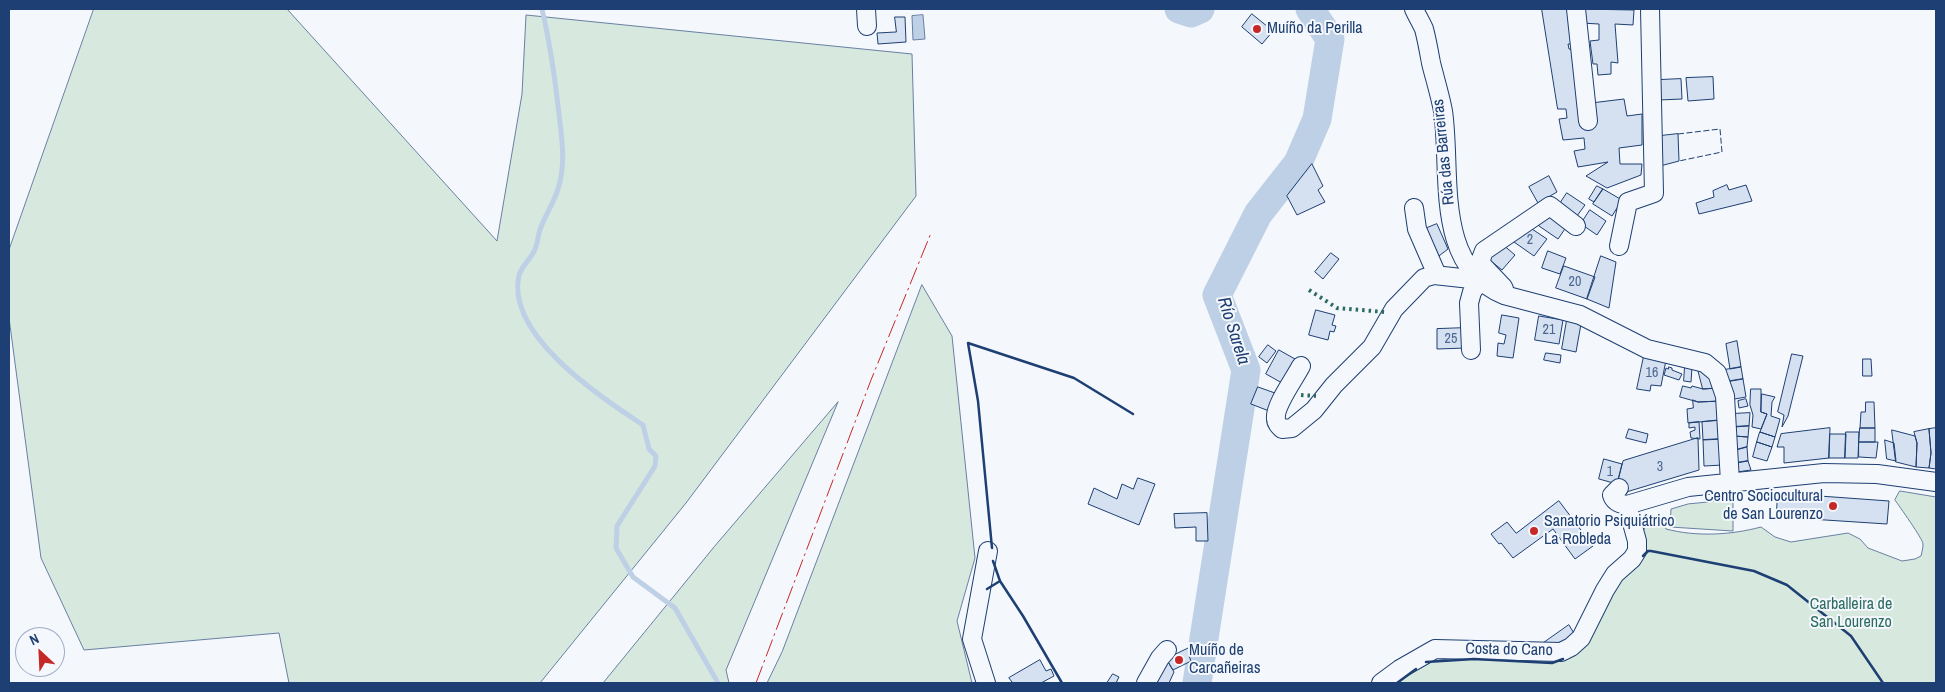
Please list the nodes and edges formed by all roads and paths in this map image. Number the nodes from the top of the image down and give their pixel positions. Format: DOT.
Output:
graph roads {
  1 [pos="1576,9"];
  2 [pos="1650,9"];
  3 [pos="1418,11"];
  4 [pos="1588,121"];
  5 [pos="1414,208"];
  6 [pos="1576,226"];
  7 [pos="1619,246"];
  8 [pos="1437,275"];
  9 [pos="1480,280"];
  10 [pos="1504,295"];
  11 [pos="1471,350"];
  12 [pos="1301,366"];
  13 [pos="1730,482"];
  14 [pos="1936,482"];
  15 [pos="1620,488"];
  16 [pos="1627,506"];
  17 [pos="988,552"];
  18 [pos="1167,650"];
  19 [pos="986,683"];
  20 [pos="1146,683"];
  21 [pos="1381,683"];
  1 -- 4 [label="street"];
  2 -- 7 [label="street"];
  3 -- 9 [label="street, Rúa das Barreiras"];
  5 -- 8 [label="street"];
  6 -- 10 [label="street"];
  8 -- 9 [label="street"];
  8 -- 12 [label="street"];
  9 -- 10 [label="street"];
  9 -- 11 [label="street"];
  10 -- 13 [label="street"];
  13 -- 14 [label="street"];
  13 -- 16 [label="street"];
  15 -- 16 [label="street"];
  16 -- 21 [label="street, Costa do Cano"];
  17 -- 19 [label="street"];
  18 -- 20 [label="street"];
}
